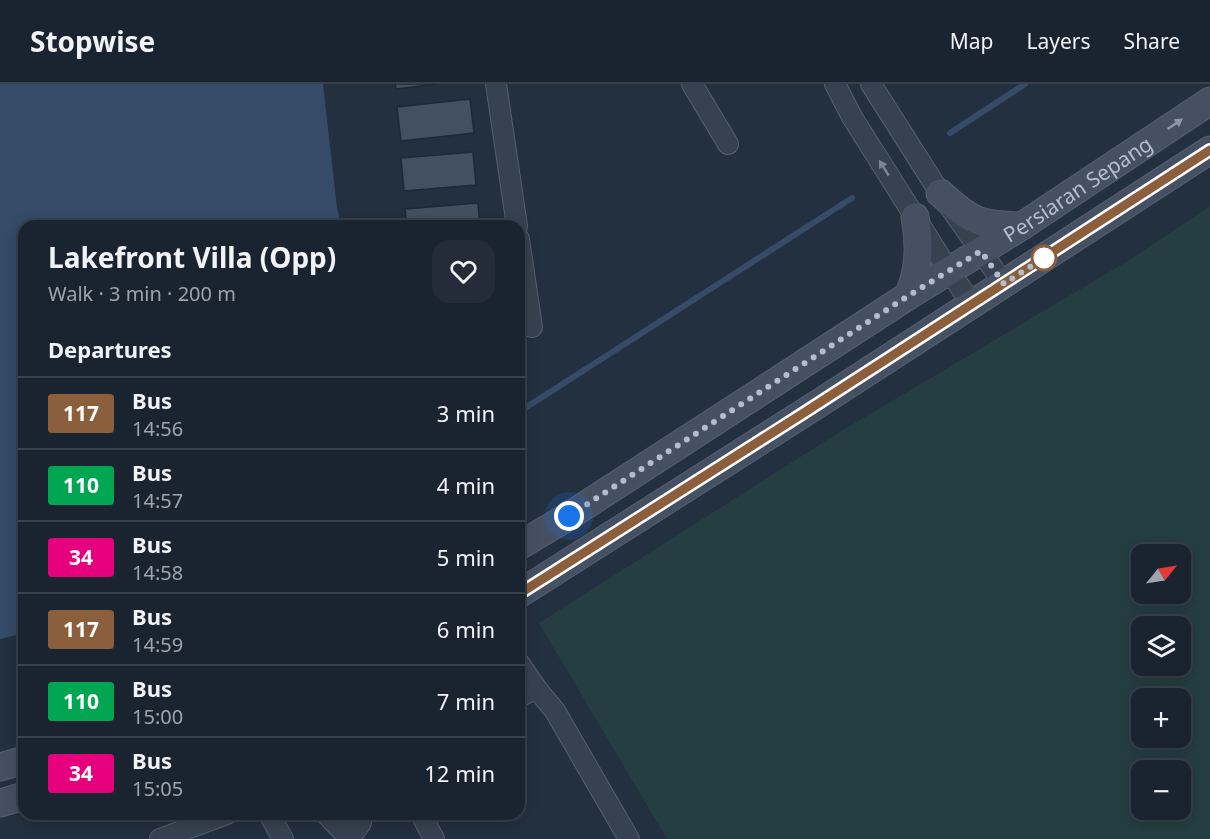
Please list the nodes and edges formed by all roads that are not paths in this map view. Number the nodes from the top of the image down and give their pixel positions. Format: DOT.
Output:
graph roads {
  1 [pos="496,84"];
  2 [pos="692,84"];
  3 [pos="835,84"];
  4 [pos="871,84"];
  5 [pos="1210,101"];
  6 [pos="728,144"];
  7 [pos="1210,150"];
  8 [pos="940,193"];
  9 [pos="915,217"];
  10 [pos="516,220"];
  11 [pos="1022,226"];
  12 [pos="981,251"];
  13 [pos="948,271"];
  14 [pos="525,279"];
  15 [pos="1004,284"];
  16 [pos="908,296"];
  17 [pos="972,304"];
  18 [pos="532,327"];
  19 [pos="525,542"];
  20 [pos="525,590"];
  21 [pos="527,692"];
  22 [pos="18,762"];
  23 [pos="0,767"];
  24 [pos="18,798"];
  25 [pos="0,803"];
  26 [pos="211,820"];
  27 [pos="272,820"];
  28 [pos="332,820"];
  29 [pos="424,820"];
  30 [pos="359,832"];
  31 [pos="160,839"];
  32 [pos="283,839"];
  33 [pos="434,839"];
  34 [pos="629,839"];
  1 -- 10 [label="street"];
  2 -- 6 [label="street"];
  9 -- 3 [label="street, one-way"];
  4 -- 8 [label="street"];
  11 -- 5 [label="street, Persiaran Sepang, one-way"];
  7 -- 15 [label="street, Persiaran Sepang"];
  8 -- 11 [label="street"];
  8 -- 12 [label="street"];
  9 -- 13 [label="street"];
  9 -- 16 [label="street"];
  11 -- 12 [label="street, Persiaran Sepang"];
  12 -- 13 [label="street, Persiaran Sepang"];
  12 -- 15 [label="street"];
  13 -- 16 [label="street, Persiaran Sepang"];
  13 -- 17 [label="street"];
  14 -- 18 [label="street"];
  15 -- 17 [label="street, Persiaran Sepang"];
  16 -- 19 [label="street, Persiaran Sepang"];
  17 -- 20 [label="street, Persiaran Sepang"];
  21 -- 34 [label="street"];
  22 -- 23 [label="street"];
  24 -- 25 [label="street"];
  26 -- 31 [label="street"];
  27 -- 32 [label="street"];
  28 -- 30 [label="street"];
  29 -- 33 [label="street"];
}
